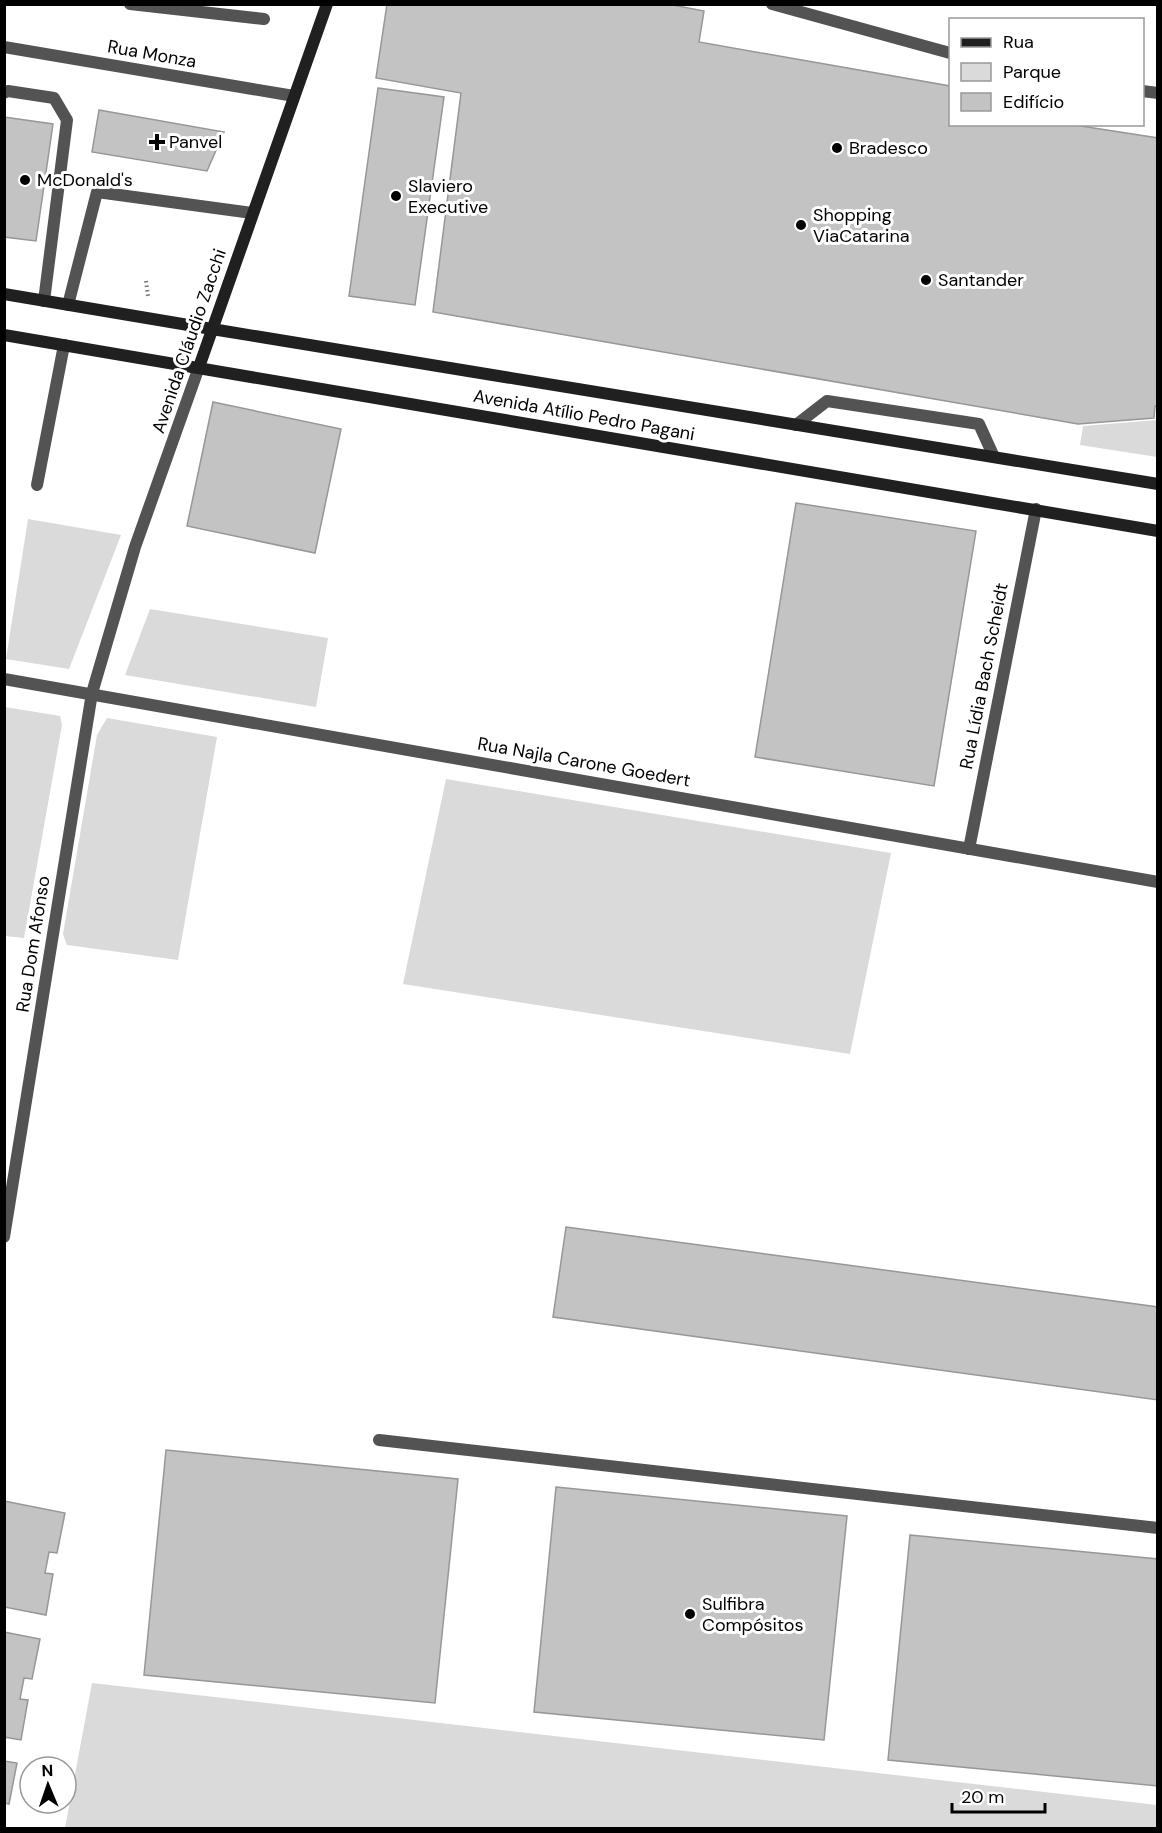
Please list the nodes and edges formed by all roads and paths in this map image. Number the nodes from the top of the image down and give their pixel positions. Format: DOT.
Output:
graph roads {
  1 [pos="130,4"];
  2 [pos="327,4"];
  3 [pos="772,4"];
  4 [pos="264,19"];
  5 [pos="4,47"];
  6 [pos="949,52"];
  7 [pos="4,93"];
  8 [pos="294,96"];
  9 [pos="252,213"];
  10 [pos="4,294"];
  11 [pos="44,300"];
  12 [pos="68,305"];
  13 [pos="212,329"];
  14 [pos="4,335"];
  15 [pos="64,345"];
  16 [pos="199,367"];
  17 [pos="796,424"];
  18 [pos="994,456"];
  19 [pos="1158,484"];
  20 [pos="37,485"];
  21 [pos="1036,509"];
  22 [pos="1158,531"];
  23 [pos="4,679"];
  24 [pos="92,693"];
  25 [pos="969,849"];
  26 [pos="1158,882"];
  27 [pos="4,1237"];
  28 [pos="379,1440"];
  29 [pos="1158,1528"];
  1 -- 4 [label="street"];
  2 -- 8 [label="main road, Avenida Cláudio Zacchi"];
  3 -- 6 [label="street"];
  5 -- 8 [label="street, Rua Monza"];
  7 -- 11 [label="street"];
  8 -- 9 [label="main road, Avenida Cláudio Zacchi"];
  9 -- 12 [label="street"];
  9 -- 13 [label="main road, Avenida Cláudio Zacchi"];
  10 -- 11 [label="main road, Avenida Atílio Pedro Pagani"];
  11 -- 12 [label="main road, Avenida Atílio Pedro Pagani"];
  12 -- 13 [label="main road, Avenida Atílio Pedro Pagani"];
  13 -- 16 [label="main road, Avenida Cláudio Zacchi"];
  13 -- 17 [label="main road, Avenida Atílio Pedro Pagani"];
  14 -- 15 [label="main road, Avenida Atílio Pedro Pagani"];
  15 -- 16 [label="main road, Avenida Atílio Pedro Pagani"];
  15 -- 20 [label="street"];
  16 -- 21 [label="main road, Avenida Atílio Pedro Pagani"];
  16 -- 24 [label="street, Avenida Cláudio Zacchi"];
  17 -- 18 [label="main road, Avenida Atílio Pedro Pagani"];
  17 -- 18 [label="street"];
  18 -- 19 [label="main road, Avenida Atílio Pedro Pagani"];
  21 -- 22 [label="main road, Avenida Atílio Pedro Pagani"];
  21 -- 25 [label="street, Rua Lídia Bach Scheidt"];
  23 -- 24 [label="street, Rua Najla Carone Goedert"];
  24 -- 25 [label="street, Rua Najla Carone Goedert"];
  24 -- 27 [label="street, Rua Dom Afonso"];
  25 -- 26 [label="street, Rua Najla Carone Goedert"];
  28 -- 29 [label="street"];
}
